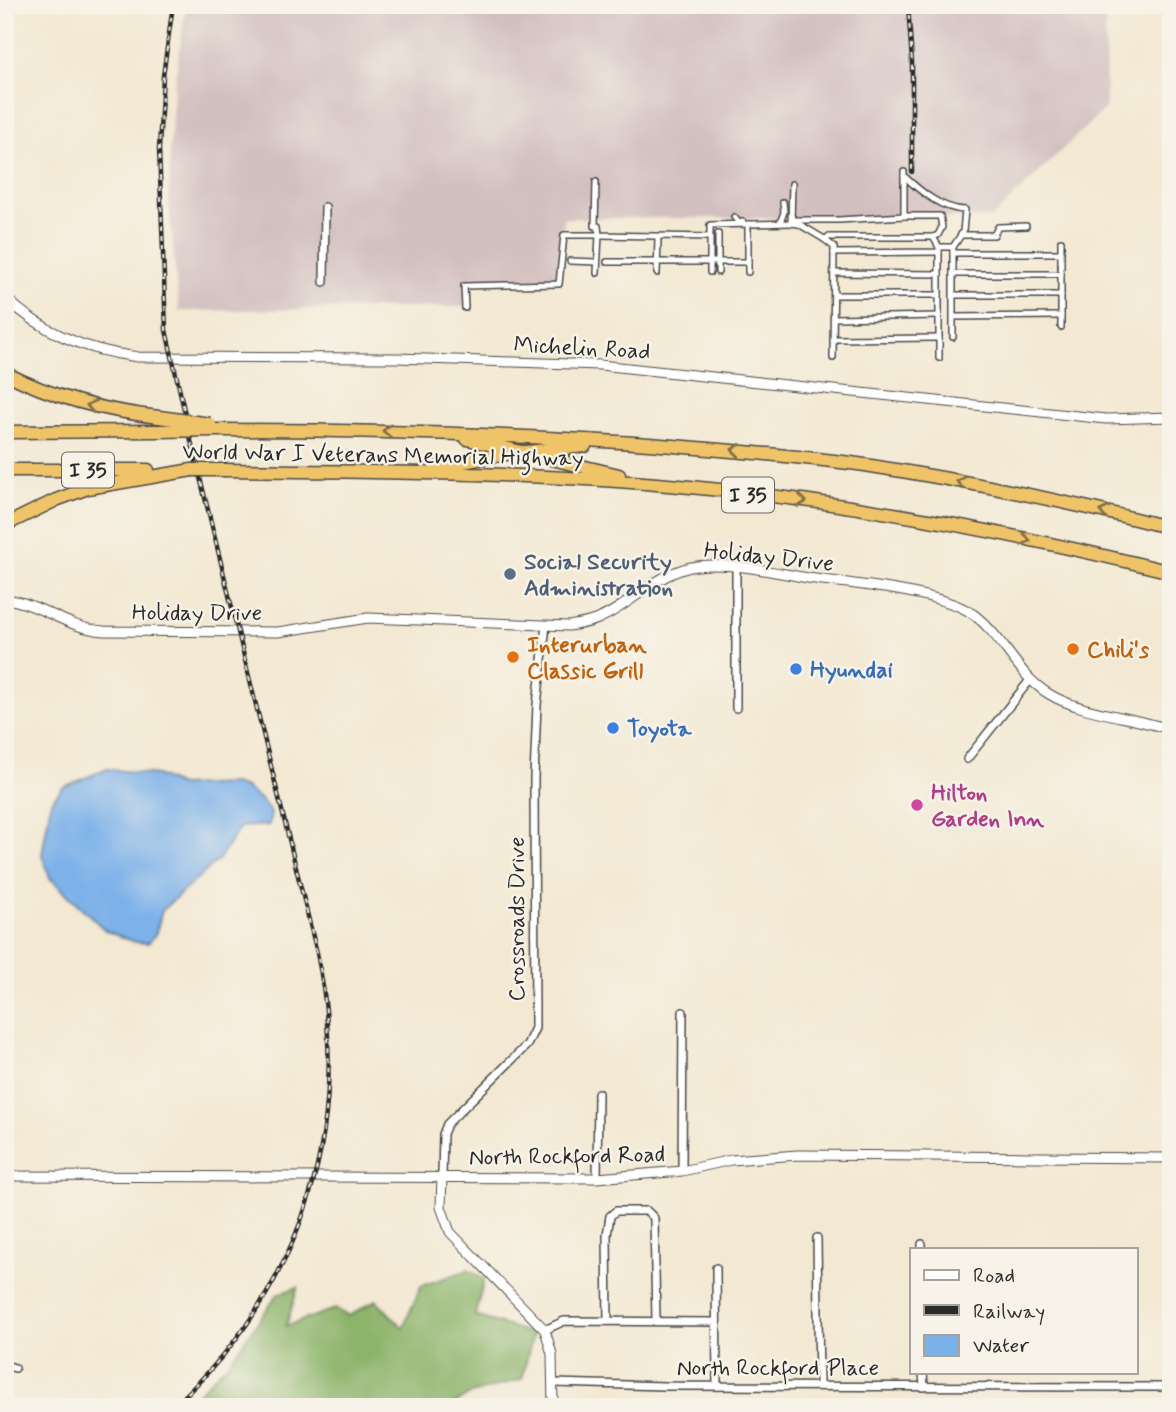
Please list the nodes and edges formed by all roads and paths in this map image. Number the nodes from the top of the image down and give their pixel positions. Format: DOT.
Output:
graph roads {
  1 [pos="596,182"];
  2 [pos="792,184"];
  3 [pos="783,202"];
  4 [pos="325,207"];
  5 [pos="792,209"];
  6 [pos="785,212"];
  7 [pos="904,216"];
  8 [pos="791,220"];
  9 [pos="780,222"];
  10 [pos="748,224"];
  11 [pos="735,225"];
  12 [pos="1026,226"];
  13 [pos="718,234"];
  14 [pos="599,235"];
  15 [pos="961,235"];
  16 [pos="658,237"];
  17 [pos="710,237"];
  18 [pos="933,237"];
  19 [pos="824,239"];
  20 [pos="1061,241"];
  21 [pos="939,250"];
  22 [pos="953,250"];
  23 [pos="834,253"];
  24 [pos="1061,253"];
  25 [pos="570,261"];
  26 [pos="718,261"];
  27 [pos="597,262"];
  28 [pos="607,262"];
  29 [pos="657,262"];
  30 [pos="710,262"];
  31 [pos="748,262"];
  32 [pos="710,272"];
  33 [pos="718,272"];
  34 [pos="748,272"];
  35 [pos="597,273"];
  36 [pos="657,273"];
  37 [pos="834,273"];
  38 [pos="939,274"];
  39 [pos="953,274"];
  40 [pos="1061,274"];
  41 [pos="324,282"];
  42 [pos="834,295"];
  43 [pos="939,295"];
  44 [pos="954,295"];
  45 [pos="1061,295"];
  46 [pos="5,297"];
  47 [pos="465,308"];
  48 [pos="939,316"];
  49 [pos="1061,316"];
  50 [pos="954,317"];
  51 [pos="834,318"];
  52 [pos="1061,327"];
  53 [pos="953,337"];
  54 [pos="939,338"];
  55 [pos="833,339"];
  56 [pos="833,358"];
  57 [pos="939,358"];
  58 [pos="5,373"];
  59 [pos="1171,417"];
  60 [pos="214,428"];
  61 [pos="5,432"];
  62 [pos="425,432"];
  63 [pos="666,446"];
  64 [pos="522,452"];
  65 [pos="5,470"];
  66 [pos="415,471"];
  67 [pos="170,472"];
  68 [pos="682,486"];
  69 [pos="5,526"];
  70 [pos="1171,528"];
  71 [pos="736,567"];
  72 [pos="1171,572"];
  73 [pos="5,599"];
  74 [pos="546,625"];
  75 [pos="1030,680"];
  76 [pos="736,708"];
  77 [pos="1171,730"];
  78 [pos="967,759"];
  79 [pos="683,1012"];
  80 [pos="598,1093"];
  81 [pos="1171,1158"];
  82 [pos="682,1171"];
  83 [pos="5,1176"];
  84 [pos="442,1176"];
  85 [pos="597,1178"];
  86 [pos="817,1238"];
  87 [pos="716,1268"];
  88 [pos="608,1321"];
  89 [pos="656,1321"];
  90 [pos="716,1322"];
  91 [pos="545,1330"];
  92 [pos="5,1365"];
  93 [pos="15,1368"];
  94 [pos="923,1374"];
  95 [pos="553,1383"];
  96 [pos="717,1385"];
  97 [pos="818,1386"];
  98 [pos="924,1387"];
  99 [pos="1171,1387"];
  100 [pos="553,1407"];
  1 -- 14 [label="street"];
  2 -- 5 [label="street"];
  3 -- 6 [label="street"];
  4 -- 41 [label="street"];
  5 -- 6 [label="street"];
  5 -- 8 [label="street"];
  6 -- 9 [label="street"];
  7 -- 8 [label="street"];
  7 -- 15 [label="street"];
  7 -- 18 [label="street"];
  8 -- 9 [label="street"];
  8 -- 19 [label="street"];
  9 -- 10 [label="street"];
  9 -- 11 [label="street"];
  10 -- 11 [label="street"];
  10 -- 31 [label="street"];
  11 -- 17 [label="street"];
  12 -- 15 [label="street"];
  13 -- 26 [label="street"];
  14 -- 16 [label="street"];
  14 -- 27 [label="street"];
  14 -- 47 [label="street"];
  15 -- 22 [label="street"];
  16 -- 17 [label="street"];
  16 -- 29 [label="street"];
  17 -- 30 [label="street"];
  18 -- 19 [label="street"];
  18 -- 21 [label="street"];
  19 -- 23 [label="street"];
  20 -- 24 [label="street"];
  21 -- 22 [label="street"];
  21 -- 23 [label="street"];
  21 -- 38 [label="street"];
  22 -- 24 [label="street"];
  22 -- 39 [label="street"];
  23 -- 37 [label="street"];
  24 -- 40 [label="street"];
  25 -- 27 [label="street"];
  26 -- 30 [label="street"];
  26 -- 31 [label="street"];
  26 -- 33 [label="street"];
  27 -- 35 [label="street"];
  28 -- 29 [label="street"];
  29 -- 30 [label="street"];
  29 -- 36 [label="street"];
  30 -- 32 [label="street"];
  31 -- 34 [label="street"];
  37 -- 38 [label="street"];
  37 -- 42 [label="street"];
  38 -- 43 [label="street"];
  39 -- 40 [label="street"];
  39 -- 44 [label="street"];
  40 -- 45 [label="street"];
  42 -- 43 [label="street"];
  42 -- 51 [label="street"];
  43 -- 48 [label="street"];
  44 -- 45 [label="street"];
  44 -- 50 [label="street"];
  45 -- 49 [label="street"];
  46 -- 59 [label="street, Michelin Road"];
  48 -- 51 [label="street"];
  48 -- 54 [label="street"];
  49 -- 50 [label="street"];
  49 -- 52 [label="street"];
  50 -- 53 [label="street"];
  51 -- 55 [label="street"];
  54 -- 55 [label="street"];
  54 -- 57 [label="street"];
  55 -- 56 [label="street"];
  60 -- 58 [label="highway, one-way, bridge"];
  60 -- 61 [label="highway, World War I Veterans Memorial Highway / I 35, bridge"];
  62 -- 60 [label="highway, World War I Veterans Memorial Highway / I 35, one-way"];
  62 -- 63 [label="highway, World War I Veterans Memorial Highway / I 35"];
  62 -- 64 [label="highway"];
  63 -- 64 [label="highway"];
  70 -- 63 [label="highway, World War I Veterans Memorial Highway / I 35, one-way"];
  64 -- 66 [label="highway"];
  64 -- 68 [label="highway"];
  65 -- 67 [label="highway, World War I Veterans Memorial Highway / I 35"];
  66 -- 67 [label="highway, World War I Veterans Memorial Highway / I 35, bridge"];
  66 -- 68 [label="highway, World War I Veterans Memorial Highway / I 35"];
  67 -- 69 [label="highway"];
  68 -- 72 [label="highway, World War I Veterans Memorial Highway / I 35, one-way"];
  71 -- 74 [label="street, Holiday Drive"];
  71 -- 75 [label="street, Holiday Drive"];
  71 -- 76 [label="street"];
  73 -- 74 [label="street, Holiday Drive"];
  74 -- 84 [label="street, Crossroads Drive"];
  75 -- 77 [label="street, Holiday Drive"];
  75 -- 78 [label="street"];
  79 -- 82 [label="street"];
  80 -- 85 [label="street"];
  81 -- 82 [label="street, North Rockford Road"];
  82 -- 85 [label="street, North Rockford Road"];
  83 -- 84 [label="street, North Rockford Road"];
  84 -- 85 [label="street, North Rockford Road"];
  84 -- 91 [label="street"];
  86 -- 97 [label="street"];
  87 -- 90 [label="street"];
  88 -- 89 [label="street"];
  88 -- 89 [label="street"];
  88 -- 91 [label="street"];
  89 -- 90 [label="street"];
  90 -- 96 [label="street"];
  91 -- 95 [label="street"];
  92 -- 93 [label="street"];
  94 -- 98 [label="street"];
  95 -- 96 [label="street, North Rockford Place"];
  95 -- 100 [label="street"];
  96 -- 97 [label="street, North Rockford Place"];
  97 -- 98 [label="street, North Rockford Place"];
  98 -- 99 [label="street, North Rockford Place"];
}
